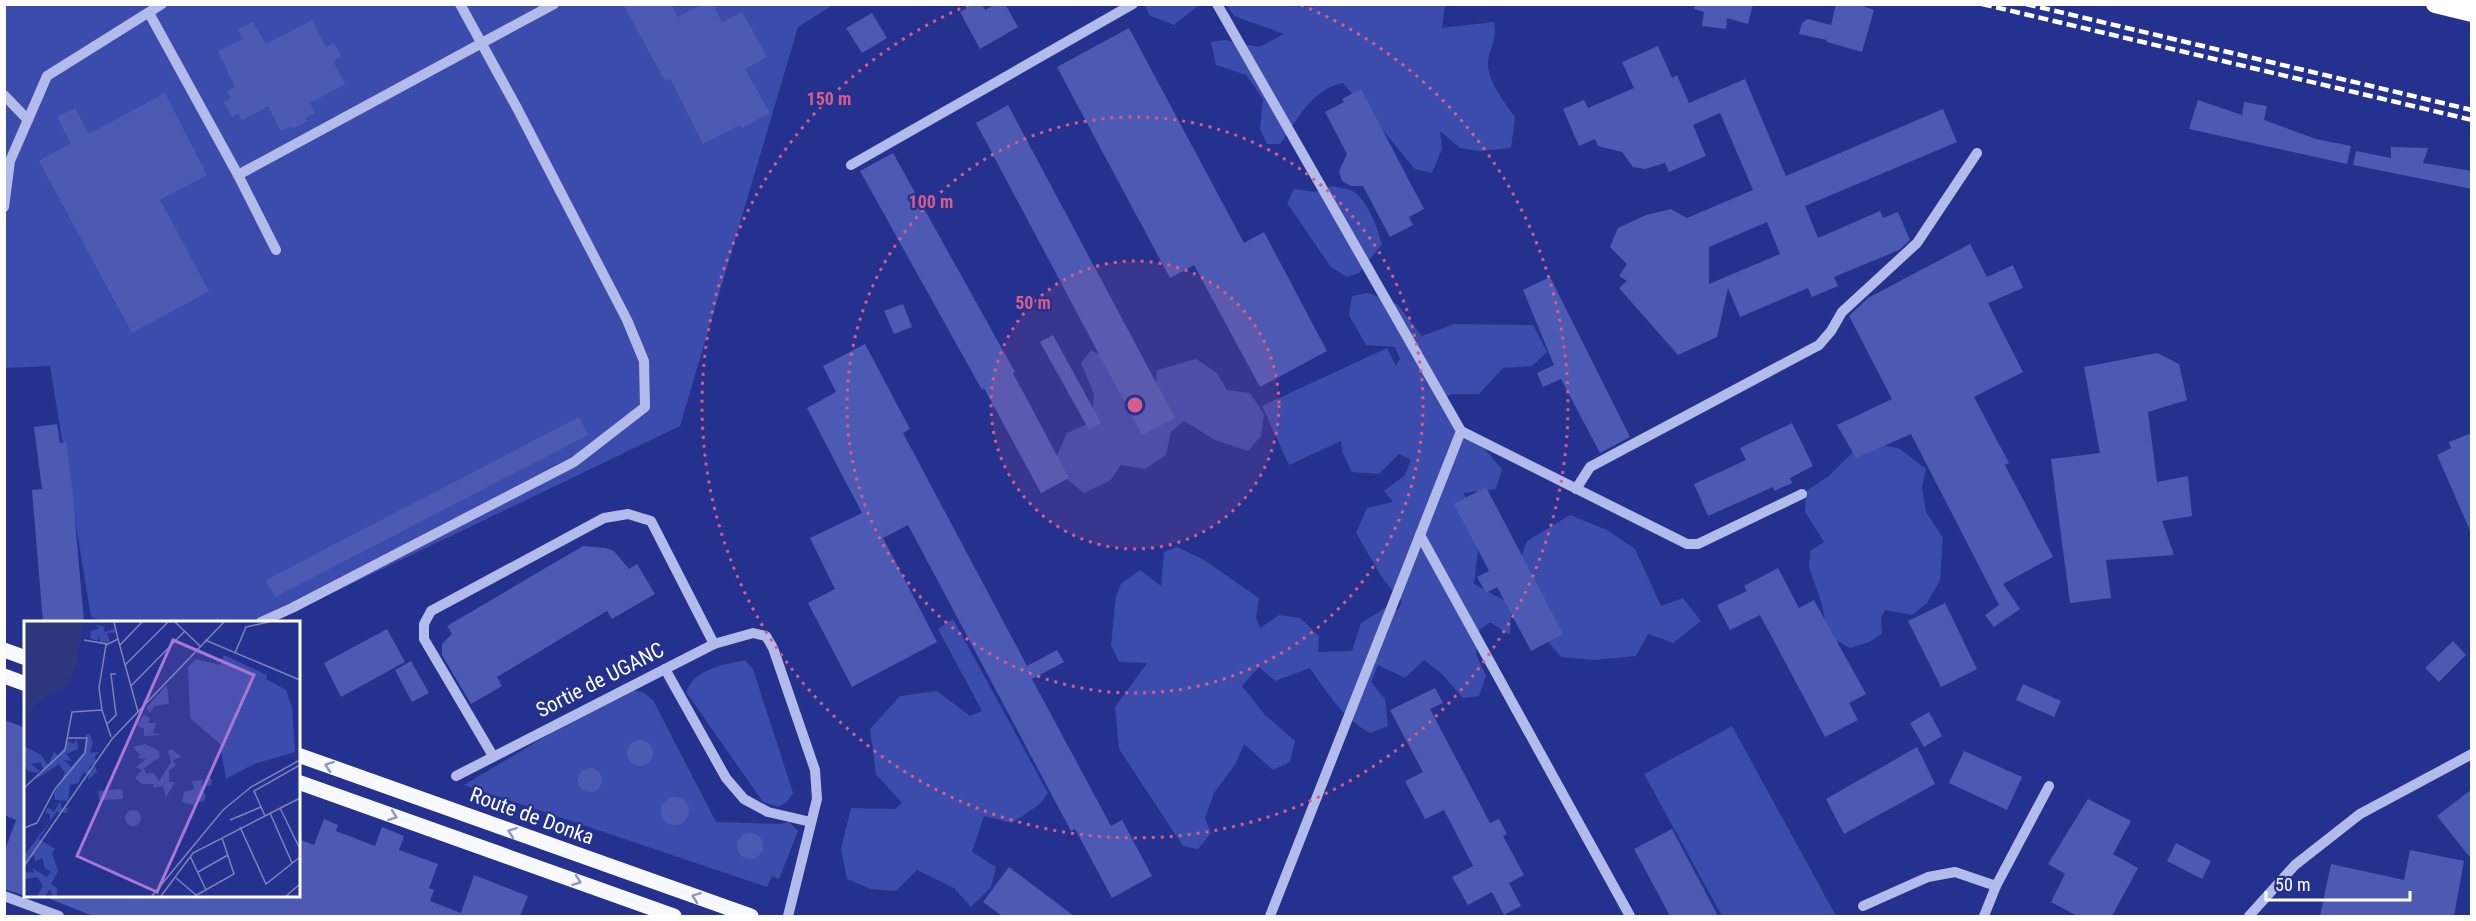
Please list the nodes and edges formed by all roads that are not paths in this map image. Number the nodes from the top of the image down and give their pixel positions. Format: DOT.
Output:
graph roads {
  1 [pos="162,4"];
  2 [pos="460,4"];
  3 [pos="554,4"];
  4 [pos="1133,4"];
  5 [pos="1217,4"];
  6 [pos="2435,4"];
  7 [pos="149,13"];
  8 [pos="2472,13"];
  9 [pos="480,44"];
  10 [pos="4,95"];
  11 [pos="28,120"];
  12 [pos="1977,153"];
  13 [pos="851,165"];
  14 [pos="238,176"];
  15 [pos="4,207"];
  16 [pos="276,250"];
  17 [pos="1461,431"];
  18 [pos="1576,489"];
  19 [pos="1802,494"];
  20 [pos="1420,535"];
  21 [pos="263,621"];
  22 [pos="714,644"];
  23 [pos="4,650"];
  24 [pos="24,657"];
  25 [pos="665,669"];
  26 [pos="4,676"];
  27 [pos="24,683"];
  28 [pos="2472,754"];
  29 [pos="300,756"];
  30 [pos="493,756"];
  31 [pos="456,776"];
  32 [pos="300,783"];
  33 [pos="2049,786"];
  34 [pos="811,822"];
  35 [pos="1996,886"];
  36 [pos="4,896"];
  37 [pos="1863,906"];
  38 [pos="59,916"];
  39 [pos="674,916"];
  40 [pos="751,916"];
  41 [pos="788,916"];
  42 [pos="1270,916"];
  43 [pos="1630,916"];
  44 [pos="1984,916"];
  45 [pos="2249,916"];
  1 -- 7 [label="street"];
  2 -- 9 [label="street"];
  3 -- 9 [label="street"];
  4 -- 13 [label="street"];
  5 -- 17 [label="street"];
  6 -- 8 [label="highway"];
  7 -- 11 [label="street"];
  7 -- 14 [label="street"];
  9 -- 14 [label="street"];
  9 -- 21 [label="street"];
  10 -- 11 [label="street"];
  11 -- 15 [label="street"];
  12 -- 18 [label="street"];
  14 -- 16 [label="street"];
  17 -- 18 [label="street"];
  17 -- 20 [label="street"];
  18 -- 19 [label="street"];
  20 -- 42 [label="street"];
  20 -- 43 [label="street"];
  22 -- 25 [label="street, Sortie de UGANC"];
  22 -- 30 [label="street"];
  22 -- 34 [label="street, Sortie de UGANC"];
  23 -- 24 [label="main road"];
  25 -- 30 [label="street, Sortie de UGANC"];
  25 -- 34 [label="street"];
  26 -- 27 [label="main road"];
  28 -- 45 [label="street"];
  40 -- 29 [label="main road, Route de Donka, one-way"];
  30 -- 31 [label="street, Sortie de UGANC"];
  32 -- 39 [label="main road, one-way"];
  33 -- 35 [label="street"];
  34 -- 41 [label="street"];
  35 -- 37 [label="street"];
  35 -- 44 [label="street"];
  36 -- 38 [label="street"];
}
